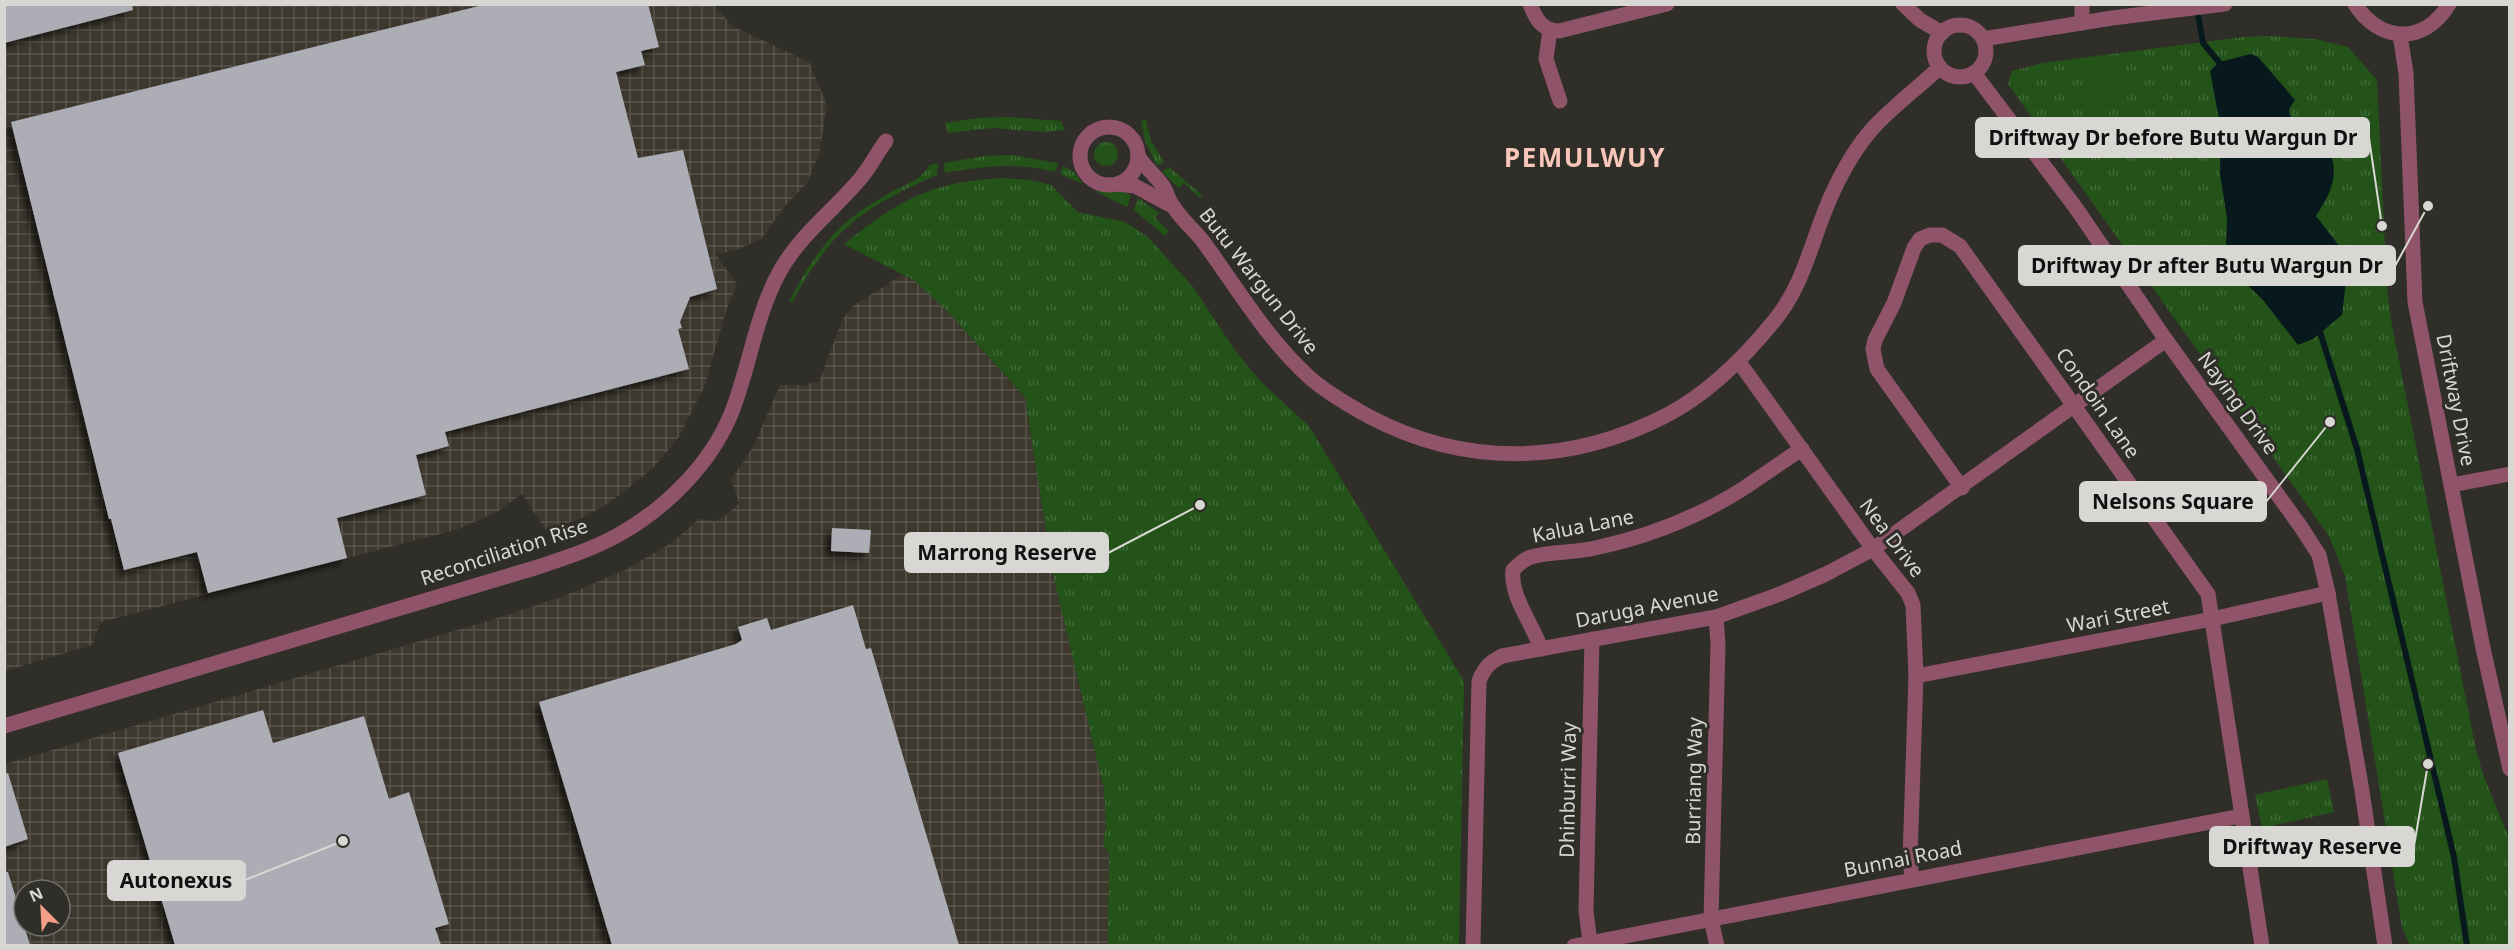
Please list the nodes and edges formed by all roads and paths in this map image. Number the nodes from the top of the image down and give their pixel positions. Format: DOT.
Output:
graph roads {
  1 [pos="1530,4"];
  2 [pos="1667,4"];
  3 [pos="1903,4"];
  4 [pos="2082,4"];
  5 [pos="2225,4"];
  6 [pos="2355,4"];
  7 [pos="2449,5"];
  8 [pos="2082,23"];
  9 [pos="1550,30"];
  10 [pos="1942,33"];
  11 [pos="2400,35"];
  12 [pos="1983,39"];
  13 [pos="1940,67"];
  14 [pos="1974,73"];
  15 [pos="1560,101"];
  16 [pos="886,141"];
  17 [pos="1138,156"];
  18 [pos="1117,184"];
  19 [pos="1172,206"];
  20 [pos="2166,340"];
  21 [pos="1739,362"];
  22 [pos="2074,406"];
  23 [pos="1802,449"];
  24 [pos="2510,474"];
  25 [pos="2451,485"];
  26 [pos="1962,488"];
  27 [pos="1873,549"];
  28 [pos="2328,593"];
  29 [pos="1716,617"];
  30 [pos="2211,619"];
  31 [pos="1592,639"];
  32 [pos="1541,650"];
  33 [pos="1916,676"];
  34 [pos="4,726"];
  35 [pos="2508,762"];
  36 [pos="2241,816"];
  37 [pos="1912,879"];
  38 [pos="1711,919"];
  39 [pos="1590,942"];
  40 [pos="1473,945"];
  41 [pos="1574,945"];
  42 [pos="1717,945"];
  43 [pos="2262,945"];
  44 [pos="2385,945"];
  1 -- 9 [label="street"];
  2 -- 9 [label="street"];
  3 -- 10 [label="street"];
  4 -- 8 [label="street"];
  5 -- 8 [label="street"];
  6 -- 11 [label="street"];
  7 -- 11 [label="street"];
  8 -- 12 [label="street"];
  9 -- 15 [label="street"];
  10 -- 12 [label="street"];
  10 -- 13 [label="street"];
  11 -- 25 [label="street, Driftway Drive"];
  12 -- 14 [label="street"];
  13 -- 14 [label="street"];
  13 -- 21 [label="street, Butu Wargun Drive"];
  14 -- 20 [label="street, Naying Drive"];
  16 -- 34 [label="street, Reconciliation Rise"];
  17 -- 18 [label="street"];
  17 -- 18 [label="street, Butu Wargun Drive"];
  17 -- 19 [label="street, Butu Wargun Drive"];
  18 -- 19 [label="street, Butu Wargun Drive"];
  19 -- 21 [label="street, Butu Wargun Drive"];
  20 -- 22 [label="street, Daruga Avenue"];
  20 -- 28 [label="street, Naying Drive"];
  21 -- 23 [label="street, Nea Drive"];
  22 -- 26 [label="street, Daruga Avenue"];
  22 -- 26 [label="street, Condoin Lane"];
  22 -- 30 [label="street, Condoin Lane"];
  23 -- 27 [label="street, Nea Drive"];
  23 -- 32 [label="street, Kalua Lane"];
  24 -- 25 [label="street"];
  25 -- 35 [label="street, Driftway Drive"];
  26 -- 27 [label="street, Daruga Avenue"];
  27 -- 29 [label="street, Daruga Avenue"];
  27 -- 33 [label="street, Nea Drive"];
  28 -- 30 [label="street, Wari Street"];
  28 -- 44 [label="street, Naying Drive"];
  29 -- 31 [label="street, Daruga Avenue"];
  29 -- 38 [label="street, Burriang Way"];
  30 -- 33 [label="street, Wari Street"];
  30 -- 36 [label="street, Condoin Lane"];
  31 -- 32 [label="street, Daruga Avenue"];
  31 -- 39 [label="street, Dhinburri Way"];
  32 -- 40 [label="street, Daruga Avenue"];
  33 -- 37 [label="street, Nea Drive"];
  36 -- 37 [label="street, Bunnai Road"];
  36 -- 43 [label="street, Condoin Lane"];
  37 -- 38 [label="street, Bunnai Road"];
  38 -- 39 [label="street, Bunnai Road"];
  38 -- 42 [label="street, Burriang Way"];
  39 -- 41 [label="street, Bunnai Road"];
}
